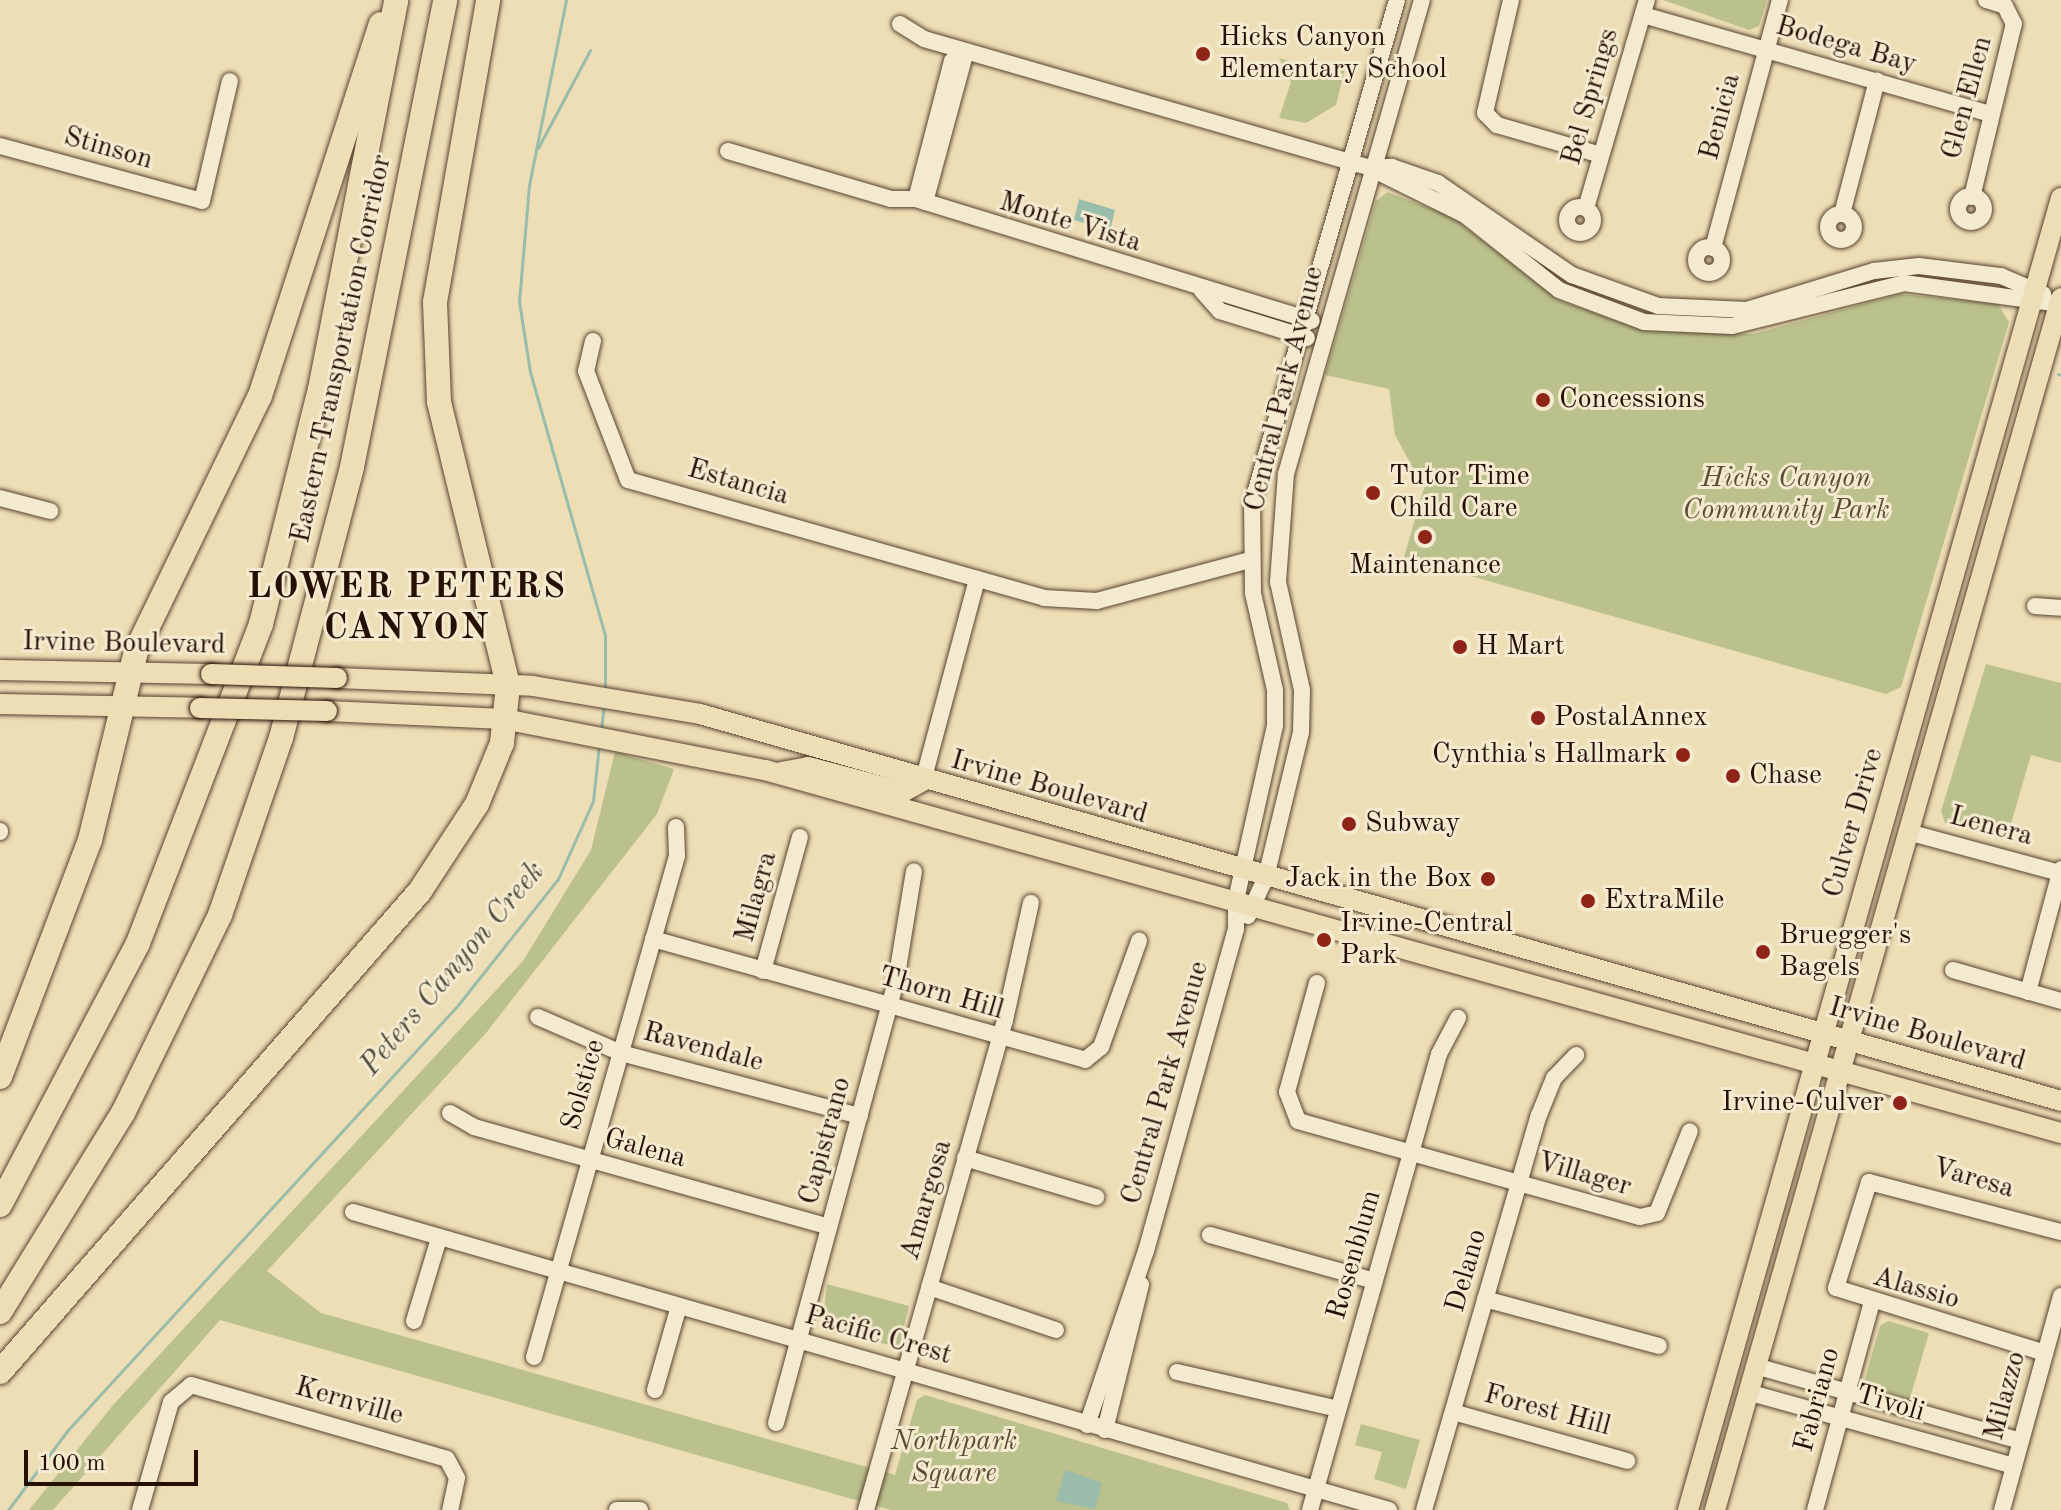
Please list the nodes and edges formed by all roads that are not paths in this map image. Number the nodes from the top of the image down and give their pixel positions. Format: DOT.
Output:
graph roads {
  1 [pos="394,0"];
  2 [pos="445,0"];
  3 [pos="488,0"];
  4 [pos="1397,0"];
  5 [pos="1422,0"];
  6 [pos="1511,0"];
  7 [pos="1780,0"];
  8 [pos="1986,0"];
  9 [pos="1645,7"];
  10 [pos="900,24"];
  11 [pos="961,50"];
  12 [pos="1766,51"];
  13 [pos="230,81"];
  14 [pos="1877,81"];
  15 [pos="1990,114"];
  16 [pos="0,146"];
  17 [pos="728,151"];
  18 [pos="1601,155"];
  19 [pos="1348,160"];
  20 [pos="1370,168"];
  21 [pos="1972,197"];
  22 [pos="2061,198"];
  23 [pos="921,201"];
  24 [pos="1586,208"];
  25 [pos="1842,214"];
  26 [pos="1713,248"];
  27 [pos="1202,291"];
  28 [pos="2026,296"];
  29 [pos="2060,301"];
  30 [pos="1674,308"];
  31 [pos="1304,318"];
  32 [pos="1325,324"];
  33 [pos="1672,326"];
  34 [pos="1299,335"];
  35 [pos="593,341"];
  36 [pos="1320,342"];
  37 [pos="0,498"];
  38 [pos="50,511"];
  39 [pos="1250,560"];
  40 [pos="977,579"];
  41 [pos="2035,606"];
  42 [pos="2061,608"];
  43 [pos="0,670"];
  44 [pos="129,670"];
  45 [pos="508,685"];
  46 [pos="0,704"];
  47 [pos="121,706"];
  48 [pos="504,719"];
  49 [pos="778,773"];
  50 [pos="923,781"];
  51 [pos="676,827"];
  52 [pos="1908,832"];
  53 [pos="800,837"];
  54 [pos="914,871"];
  55 [pos="1244,871"];
  56 [pos="2060,871"];
  57 [pos="1266,877"];
  58 [pos="1236,900"];
  59 [pos="1031,903"];
  60 [pos="1257,904"];
  61 [pos="1236,929"];
  62 [pos="653,939"];
  63 [pos="1139,941"];
  64 [pos="1953,970"];
  65 [pos="763,971"];
  66 [pos="1317,983"];
  67 [pos="2028,992"];
  68 [pos="2061,1001"];
  69 [pos="890,1007"];
  70 [pos="538,1017"];
  71 [pos="1458,1018"];
  72 [pos="1824,1035"];
  73 [pos="999,1038"];
  74 [pos="1849,1043"];
  75 [pos="621,1053"];
  76 [pos="1576,1055"];
  77 [pos="1817,1061"];
  78 [pos="1842,1068"];
  79 [pos="0,1077"];
  80 [pos="2061,1101"];
  81 [pos="450,1113"];
  82 [pos="860,1116"];
  83 [pos="1690,1131"];
  84 [pos="2061,1133"];
  85 [pos="1412,1152"];
  86 [pos="965,1158"];
  87 [pos="590,1161"];
  88 [pos="1869,1182"];
  89 [pos="1519,1184"];
  90 [pos="1096,1197"];
  91 [pos="0,1205"];
  92 [pos="353,1212"];
  93 [pos="829,1227"];
  94 [pos="2061,1232"];
  95 [pos="1210,1235"];
  96 [pos="439,1238"];
  97 [pos="1146,1251"];
  98 [pos="559,1271"];
  99 [pos="1375,1281"];
  100 [pos="929,1287"];
  101 [pos="2061,1296"];
  102 [pos="1485,1299"];
  103 [pos="1871,1305"];
  104 [pos="679,1306"];
  105 [pos="0,1312"];
  106 [pos="414,1321"];
  107 [pos="1056,1330"];
  108 [pos="799,1339"];
  109 [pos="1659,1346"];
  110 [pos="2045,1353"];
  111 [pos="534,1357"];
  112 [pos="1759,1367"];
  113 [pos="906,1370"];
  114 [pos="0,1372"];
  115 [pos="1177,1372"];
  116 [pos="655,1390"];
  117 [pos="1847,1392"];
  118 [pos="1751,1393"];
  119 [pos="1338,1409"];
  120 [pos="1453,1412"];
  121 [pos="1840,1417"];
  122 [pos="776,1423"];
  123 [pos="1087,1425"];
  124 [pos="1105,1430"];
  125 [pos="2021,1441"];
  126 [pos="1627,1461"];
  127 [pos="2014,1466"];
  128 [pos="1316,1489"];
  129 [pos="140,1510"];
  130 [pos="450,1510"];
  131 [pos="617,1510"];
  132 [pos="640,1510"];
  133 [pos="866,1510"];
  134 [pos="1310,1510"];
  135 [pos="1389,1510"];
  136 [pos="1424,1510"];
  137 [pos="1688,1510"];
  138 [pos="1715,1510"];
  139 [pos="1815,1510"];
  140 [pos="2002,1510"];
  1 -- 44 [label="highway"];
  1 -- 91 [label="highway, Eastern Transportation Corridor"];
  2 -- 105 [label="highway, Eastern Transportation Corridor"];
  3 -- 45 [label="highway"];
  4 -- 19 [label="street, Central Park Avenue"];
  5 -- 20 [label="street, Central Park Avenue"];
  6 -- 18 [label="street"];
  7 -- 12 [label="street, Benicia"];
  8 -- 15 [label="street, Glen Ellen"];
  9 -- 12 [label="street, Bodega Bay"];
  9 -- 18 [label="street, Bel Springs"];
  10 -- 11 [label="street"];
  11 -- 19 [label="street"];
  11 -- 23 [label="street"];
  12 -- 14 [label="street, Bodega Bay"];
  12 -- 26 [label="street, Benicia"];
  13 -- 16 [label="street, Stinson"];
  14 -- 15 [label="street, Bodega Bay"];
  14 -- 25 [label="street"];
  15 -- 21 [label="street, Glen Ellen"];
  17 -- 23 [label="street, Monte Vista"];
  18 -- 24 [label="street, Bel Springs"];
  19 -- 20 [label="street"];
  19 -- 31 [label="street, Central Park Avenue"];
  20 -- 30 [label="street"];
  20 -- 32 [label="street, Central Park Avenue"];
  20 -- 33 [label="street"];
  22 -- 28 [label="main road, Culver Drive"];
  23 -- 27 [label="street, Monte Vista"];
  27 -- 31 [label="street, Monte Vista"];
  27 -- 34 [label="street, Monte Vista"];
  28 -- 29 [label="street"];
  28 -- 30 [label="street"];
  28 -- 33 [label="street"];
  28 -- 72 [label="main road, Culver Drive"];
  29 -- 52 [label="main road, Culver Drive"];
  30 -- 33 [label="street"];
  31 -- 32 [label="street, Monte Vista"];
  31 -- 34 [label="street, Central Park Avenue"];
  32 -- 36 [label="street, Central Park Avenue"];
  34 -- 36 [label="street, Monte Vista"];
  34 -- 39 [label="street, Central Park Avenue"];
  35 -- 40 [label="street, Estancia"];
  36 -- 57 [label="street, Central Park Avenue"];
  37 -- 38 [label="street"];
  39 -- 40 [label="street, Estancia"];
  39 -- 55 [label="street, Central Park Avenue"];
  40 -- 50 [label="street"];
  41 -- 42 [label="street"];
  43 -- 44 [label="main road, Irvine Boulevard"];
  44 -- 45 [label="main road, Irvine Boulevard, bridge"];
  44 -- 47 [label="highway"];
  45 -- 48 [label="highway"];
  45 -- 50 [label="main road, Irvine Boulevard"];
  46 -- 47 [label="main road, Irvine Boulevard"];
  47 -- 48 [label="main road, Irvine Boulevard, bridge"];
  47 -- 79 [label="highway"];
  48 -- 49 [label="main road, Irvine Boulevard"];
  48 -- 114 [label="highway"];
  49 -- 50 [label="main road"];
  49 -- 58 [label="main road, Irvine Boulevard"];
  50 -- 55 [label="main road, Irvine Boulevard"];
  51 -- 62 [label="street, Solstice"];
  52 -- 56 [label="street, Lenera"];
  52 -- 74 [label="main road, Culver Drive"];
  53 -- 65 [label="street, Milagra"];
  54 -- 69 [label="street, Capistrano"];
  55 -- 57 [label="main road, Irvine Boulevard"];
  55 -- 58 [label="street, Central Park Avenue"];
  56 -- 67 [label="street"];
  57 -- 60 [label="street, Central Park Avenue"];
  57 -- 72 [label="main road, Irvine Boulevard"];
  58 -- 60 [label="main road, Irvine Boulevard"];
  58 -- 61 [label="street, Central Park Avenue"];
  59 -- 73 [label="street, Amargosa"];
  60 -- 61 [label="street, Central Park Avenue"];
  60 -- 77 [label="main road, Irvine Boulevard"];
  61 -- 97 [label="street, Central Park Avenue"];
  62 -- 65 [label="street, Thorn Hill"];
  62 -- 75 [label="street, Solstice"];
  63 -- 73 [label="street, Thorn Hill"];
  64 -- 67 [label="street"];
  65 -- 69 [label="street, Thorn Hill"];
  66 -- 85 [label="street, Villager"];
  67 -- 68 [label="street"];
  69 -- 73 [label="street, Thorn Hill"];
  69 -- 82 [label="street, Capistrano"];
  70 -- 75 [label="street, Ravendale"];
  71 -- 85 [label="street, Rosenblum"];
  72 -- 74 [label="main road, Irvine Boulevard"];
  72 -- 77 [label="main road, Culver Drive"];
  73 -- 86 [label="street, Amargosa"];
  74 -- 78 [label="main road, Culver Drive"];
  74 -- 80 [label="main road, Irvine Boulevard"];
  75 -- 82 [label="street, Ravendale"];
  75 -- 87 [label="street, Solstice"];
  76 -- 89 [label="street, Delano"];
  77 -- 78 [label="main road, Irvine Boulevard"];
  77 -- 137 [label="main road, Culver Drive"];
  78 -- 84 [label="main road, Irvine Boulevard"];
  78 -- 112 [label="main road, Culver Drive"];
  81 -- 87 [label="street, Galena"];
  82 -- 93 [label="street, Capistrano"];
  83 -- 89 [label="street, Villager"];
  85 -- 89 [label="street, Villager"];
  85 -- 99 [label="street, Rosenblum"];
  86 -- 90 [label="street"];
  86 -- 100 [label="street, Amargosa"];
  87 -- 93 [label="street, Galena"];
  87 -- 98 [label="street, Solstice"];
  88 -- 94 [label="street, Varesa"];
  88 -- 103 [label="street, Alassio"];
  89 -- 102 [label="street, Delano"];
  92 -- 96 [label="street, Pacific Crest"];
  93 -- 108 [label="street, Capistrano"];
  95 -- 99 [label="street"];
  96 -- 98 [label="street, Pacific Crest"];
  96 -- 106 [label="street"];
  97 -- 123 [label="street, Central Park Avenue"];
  97 -- 124 [label="street, Central Park Avenue"];
  98 -- 104 [label="street, Pacific Crest"];
  98 -- 111 [label="street, Solstice"];
  99 -- 119 [label="street, Rosenblum"];
  100 -- 107 [label="street"];
  100 -- 113 [label="street, Amargosa"];
  101 -- 110 [label="street, Milazzo"];
  102 -- 109 [label="street"];
  102 -- 120 [label="street, Delano"];
  103 -- 110 [label="street, Alassio"];
  103 -- 117 [label="street, Fabriano"];
  104 -- 108 [label="street, Pacific Crest"];
  104 -- 116 [label="street"];
  108 -- 113 [label="street, Pacific Crest"];
  108 -- 122 [label="street, Capistrano"];
  110 -- 125 [label="street, Milazzo"];
  112 -- 117 [label="street, Tivoli"];
  112 -- 118 [label="main road, Culver Drive"];
  113 -- 123 [label="street, Pacific Crest"];
  113 -- 133 [label="street, Amargosa"];
  115 -- 119 [label="street"];
  117 -- 121 [label="street, Fabriano"];
  117 -- 125 [label="street, Tivoli"];
  118 -- 121 [label="street, Tivoli"];
  118 -- 138 [label="main road, Culver Drive"];
  119 -- 128 [label="street, Rosenblum"];
  120 -- 126 [label="street, Forest Hill"];
  120 -- 136 [label="street, Delano"];
  121 -- 127 [label="street, Tivoli"];
  121 -- 139 [label="street, Fabriano"];
  123 -- 124 [label="street, Pacific Crest"];
  124 -- 128 [label="street, Pacific Crest"];
  125 -- 127 [label="street, Milazzo"];
  127 -- 140 [label="street, Milazzo"];
  128 -- 134 [label="street, Rosenblum"];
  128 -- 135 [label="street, Pacific Crest"];
  129 -- 130 [label="street, Kernville"];
  131 -- 132 [label="street"];
}
